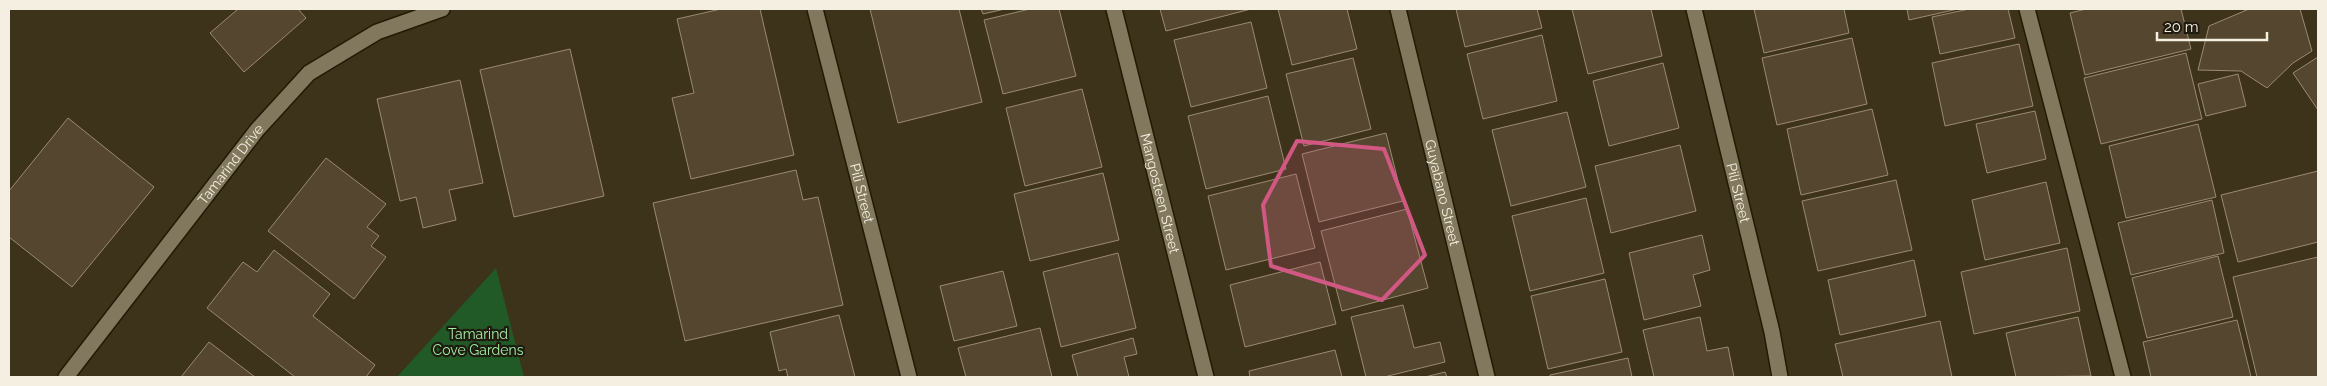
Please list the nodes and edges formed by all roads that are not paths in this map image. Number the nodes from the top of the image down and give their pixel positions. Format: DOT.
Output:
graph roads {
  1 [pos="442,9"];
  2 [pos="815,9"];
  3 [pos="1114,9"];
  4 [pos="1398,9"];
  5 [pos="1694,9"];
  6 [pos="2027,9"];
  7 [pos="66,377"];
  8 [pos="909,377"];
  9 [pos="1206,377"];
  10 [pos="1487,377"];
  11 [pos="1780,377"];
  12 [pos="2123,377"];
  1 -- 7 [label="street, Tamarind Drive"];
  2 -- 8 [label="street, Pili Street"];
  3 -- 9 [label="street, Mangosteen Street"];
  4 -- 10 [label="street, Guyabano Street"];
  5 -- 11 [label="street, Pili Street"];
  6 -- 12 [label="street"];
}
